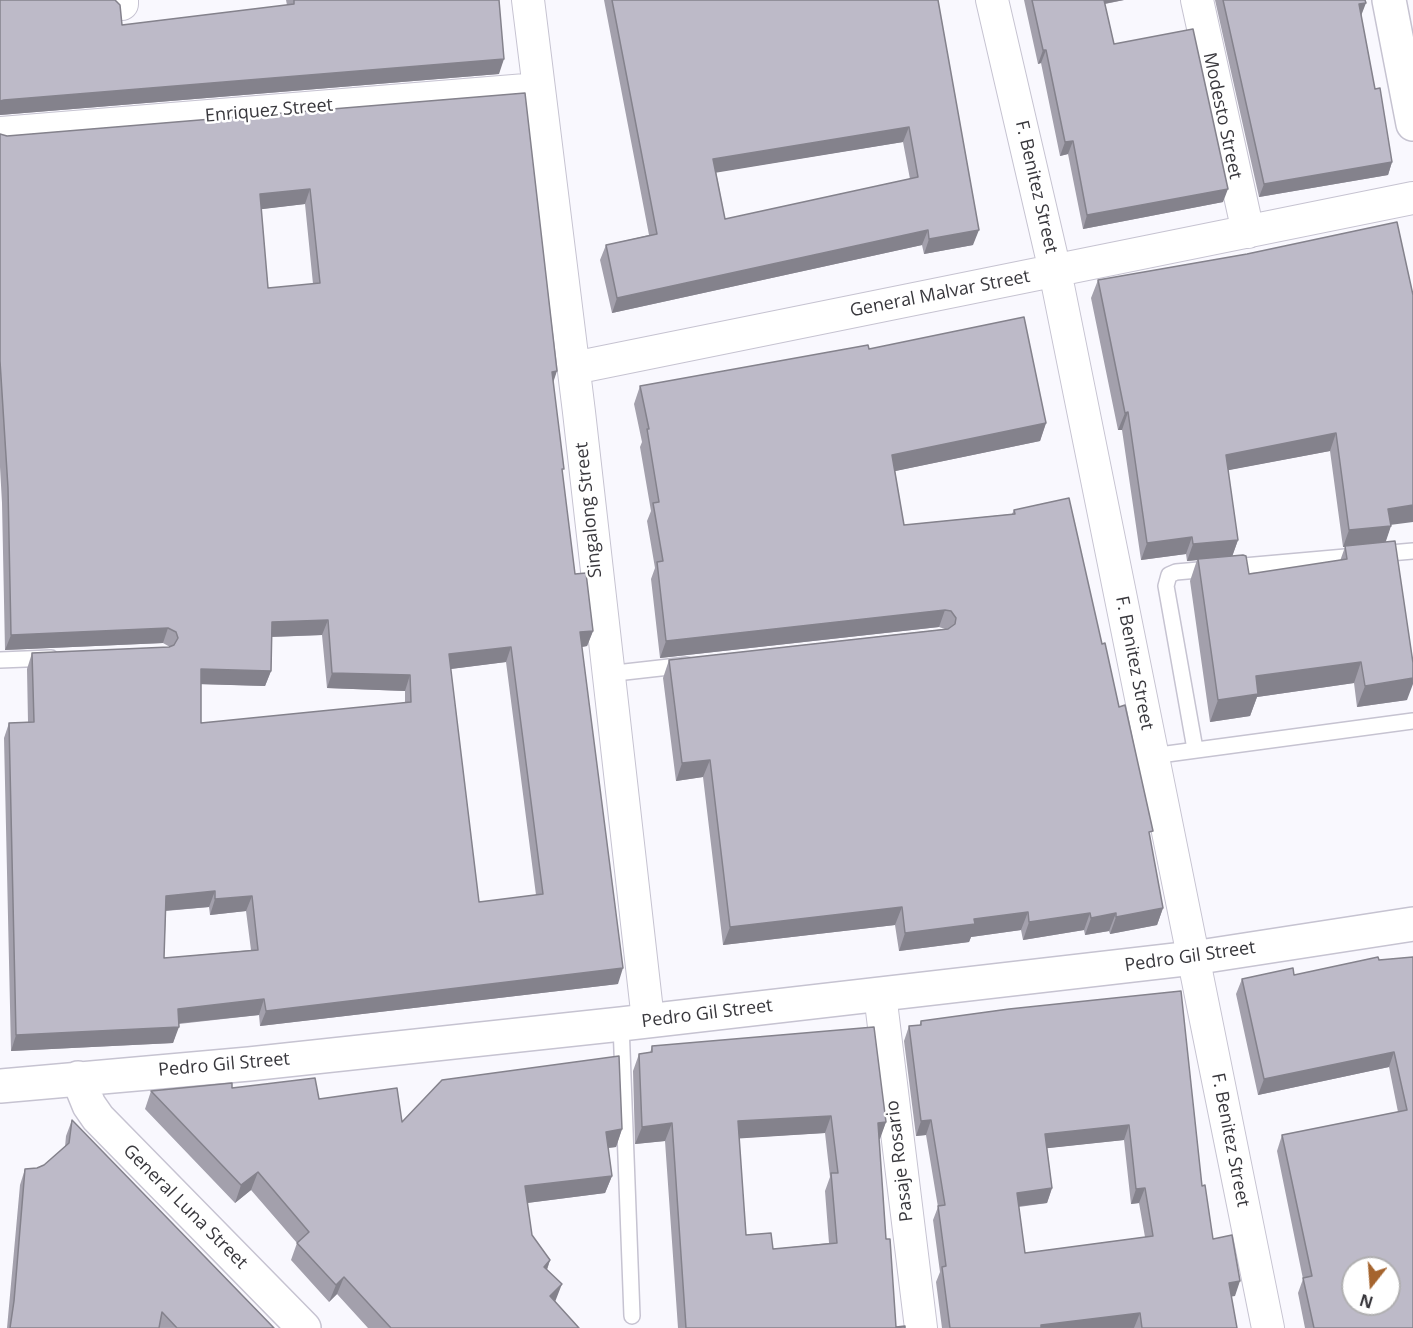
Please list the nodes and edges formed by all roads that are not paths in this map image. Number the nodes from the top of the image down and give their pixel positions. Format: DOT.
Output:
graph roads {
  1 [pos="528,0"];
  2 [pos="992,0"];
  3 [pos="1197,0"];
  4 [pos="1389,0"];
  5 [pos="538,89"];
  6 [pos="1413,124"];
  7 [pos="0,134"];
  8 [pos="1413,198"];
  9 [pos="1248,232"];
  10 [pos="1055,271"];
  11 [pos="574,368"];
  12 [pos="1413,551"];
  13 [pos="62,658"];
  14 [pos="0,660"];
  15 [pos="702,663"];
  16 [pos="607,674"];
  17 [pos="1413,721"];
  18 [pos="1195,749"];
  19 [pos="1152,756"];
  20 [pos="1413,924"];
  21 [pos="1193,958"];
  22 [pos="880,994"];
  23 [pos="634,1022"];
  24 [pos="78,1078"];
  25 [pos="0,1086"];
  26 [pos="632,1316"];
  27 [pos="304,1328"];
  28 [pos="921,1328"];
  29 [pos="1268,1328"];
  1 -- 5 [label="street, Singalong Street"];
  2 -- 10 [label="street, F. Benitez Street"];
  3 -- 9 [label="street, Modesto Street"];
  4 -- 6 [label="main road"];
  5 -- 7 [label="street, Enriquez Street"];
  5 -- 11 [label="street, Singalong Street"];
  8 -- 9 [label="street, General Malvar Street"];
  9 -- 10 [label="street, General Malvar Street"];
  10 -- 11 [label="street, General Malvar Street"];
  10 -- 19 [label="street, F. Benitez Street"];
  11 -- 16 [label="street, Singalong Street"];
  12 -- 18 [label="lane"];
  13 -- 14 [label="lane"];
  15 -- 16 [label="lane"];
  16 -- 23 [label="street, Singalong Street"];
  17 -- 18 [label="lane"];
  18 -- 19 [label="lane"];
  19 -- 21 [label="street, F. Benitez Street"];
  20 -- 21 [label="main road, Pedro Gil Street"];
  21 -- 22 [label="main road, Pedro Gil Street"];
  21 -- 29 [label="street, F. Benitez Street"];
  22 -- 23 [label="main road, Pedro Gil Street"];
  22 -- 28 [label="street, Pasaje Rosario"];
  23 -- 24 [label="main road, Pedro Gil Street"];
  23 -- 26 [label="lane"];
  24 -- 25 [label="main road, Pedro Gil Street"];
  24 -- 27 [label="main road, General Luna Street"];
}
